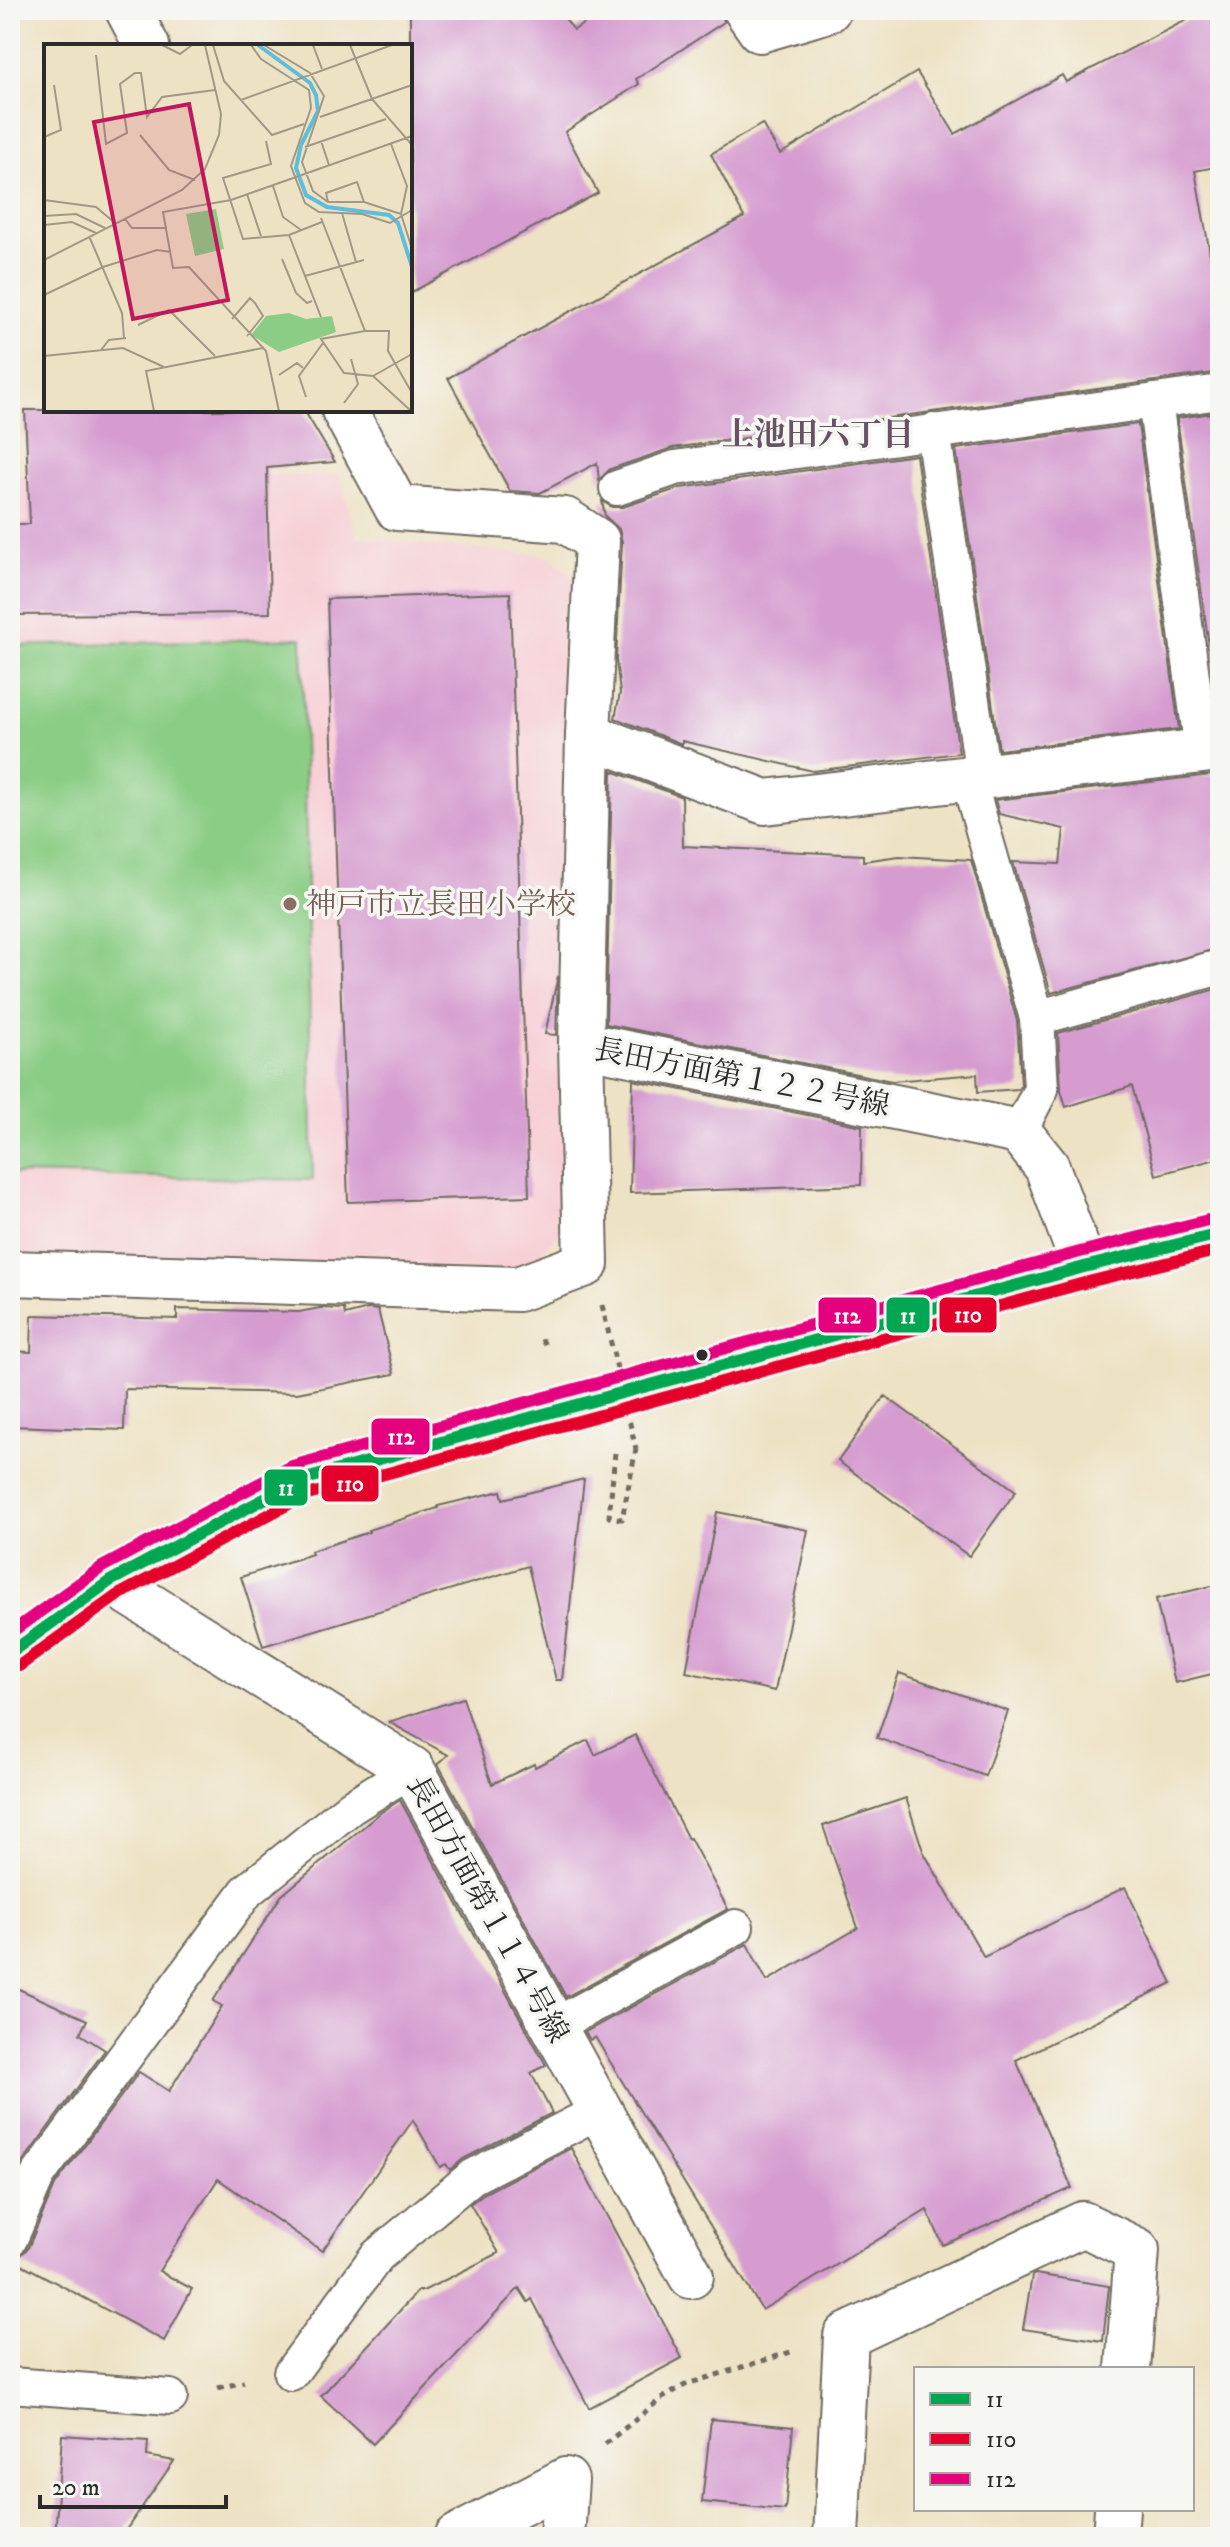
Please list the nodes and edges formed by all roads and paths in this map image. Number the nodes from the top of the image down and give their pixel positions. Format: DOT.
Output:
graph roads {
  1 [pos="128,10"];
  2 [pos="746,10"];
  3 [pos="828,10"];
  4 [pos="146,44"];
  5 [pos="1220,392"];
  6 [pos="1155,401"];
  7 [pos="345,412"];
  8 [pos="933,431"];
  9 [pos="617,488"];
  10 [pos="588,735"];
  11 [pos="1211,750"];
  12 [pos="976,777"];
  13 [pos="1220,967"];
  14 [pos="1037,1018"];
  15 [pos="581,1044"];
  16 [pos="1019,1132"];
  17 [pos="1220,1234"];
  18 [pos="1084,1267"];
  19 [pos="10,1273"];
  20 [pos="602,1305"];
  21 [pos="615,1453"];
  22 [pos="110,1581"];
  23 [pos="10,1653"];
  24 [pos="412,1769"];
  25 [pos="736,1927"];
  26 [pos="554,2026"];
  27 [pos="601,2110"];
  28 [pos="10,2239"];
  29 [pos="691,2276"];
  30 [pos="765,2360"];
  31 [pos="1128,2367"];
  32 [pos="291,2373"];
  33 [pos="10,2385"];
  34 [pos="170,2397"];
  35 [pos="566,2480"];
  36 [pos="1117,2511"];
  37 [pos="457,2537"];
  38 [pos="562,2537"];
  39 [pos="836,2537"];
  40 [pos="1115,2537"];
  1 -- 4 [label="street"];
  2 -- 3 [label="street"];
  5 -- 6 [label="lane"];
  6 -- 8 [label="lane"];
  6 -- 11 [label="lane"];
  7 -- 10 [label="street"];
  8 -- 9 [label="lane"];
  8 -- 12 [label="lane"];
  10 -- 12 [label="street"];
  10 -- 15 [label="street"];
  11 -- 12 [label="street"];
  12 -- 14 [label="lane"];
  13 -- 14 [label="lane"];
  14 -- 16 [label="lane"];
  15 -- 16 [label="street, 長田方面第１２２号線"];
  15 -- 19 [label="street, 長田方面第１２２号線"];
  16 -- 18 [label="street"];
  17 -- 18 [label="main road"];
  18 -- 22 [label="main road"];
  20 -- 21 [label="path, bridge"];
  22 -- 23 [label="main road"];
  22 -- 24 [label="street, 長田方面第１１４号線"];
  24 -- 26 [label="street, 長田方面第１１４号線"];
  24 -- 28 [label="lane"];
  25 -- 26 [label="lane"];
  26 -- 27 [label="street, 長田方面第１１４号線"];
  27 -- 29 [label="street, 長田方面第１１４号線"];
  27 -- 32 [label="lane"];
  30 -- 35 [label="path"];
  31 -- 39 [label="street"];
  32 -- 34 [label="path"];
  33 -- 34 [label="lane"];
  35 -- 37 [label="street"];
  35 -- 38 [label="street"];
  36 -- 40 [label="street"];
}
